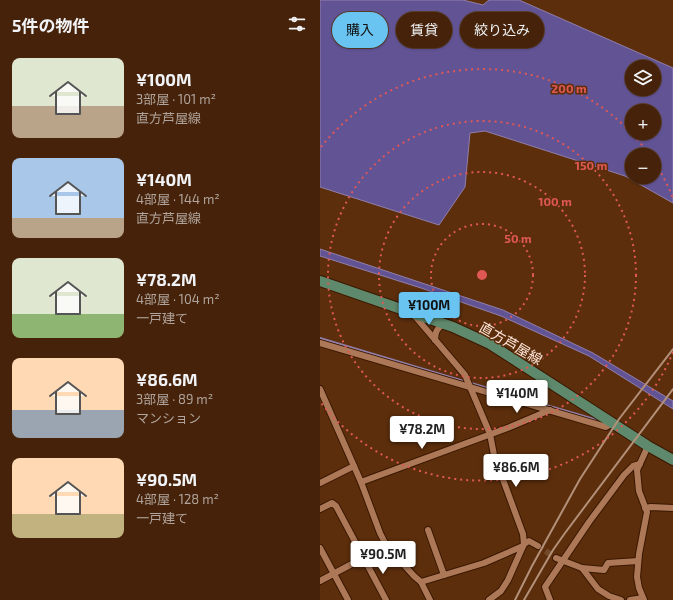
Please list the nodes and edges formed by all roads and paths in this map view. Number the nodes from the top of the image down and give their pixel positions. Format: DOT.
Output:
graph roads {
  1 [pos="320,281"];
  2 [pos="413,314"];
  3 [pos="444,324"];
  4 [pos="435,340"];
  5 [pos="320,343"];
  6 [pos="471,387"];
  7 [pos="320,389"];
  8 [pos="550,410"];
  9 [pos="613,424"];
  10 [pos="490,434"];
  11 [pos="648,446"];
  12 [pos="673,460"];
  13 [pos="640,464"];
  14 [pos="354,466"];
  15 [pos="361,482"];
  16 [pos="320,483"];
  17 [pos="645,508"];
  18 [pos="673,508"];
  19 [pos="320,510"];
  20 [pos="428,530"];
  21 [pos="524,545"];
  22 [pos="538,546"];
  23 [pos="320,548"];
  24 [pos="363,558"];
  25 [pos="559,559"];
  26 [pos="638,561"];
  27 [pos="582,568"];
  28 [pos="334,574"];
  29 [pos="444,575"];
  30 [pos="320,581"];
  31 [pos="421,582"];
  32 [pos="643,599"];
  33 [pos="348,600"];
  34 [pos="386,600"];
  35 [pos="430,600"];
  36 [pos="489,600"];
  37 [pos="550,600"];
  38 [pos="621,600"];
  39 [pos="630,600"];
  1 -- 2 [label="main road, 直方芦屋線"];
  2 -- 3 [label="main road, 直方芦屋線"];
  2 -- 4 [label="street"];
  3 -- 4 [label="street"];
  3 -- 9 [label="main road, 直方芦屋線"];
  4 -- 6 [label="street"];
  5 -- 6 [label="street"];
  6 -- 8 [label="street"];
  6 -- 10 [label="street"];
  7 -- 14 [label="street"];
  8 -- 9 [label="street"];
  8 -- 10 [label="street"];
  9 -- 11 [label="main road, 直方芦屋線"];
  10 -- 15 [label="street"];
  10 -- 21 [label="street"];
  11 -- 12 [label="main road, 直方芦屋線"];
  11 -- 13 [label="street"];
  13 -- 17 [label="street"];
  13 -- 25 [label="street"];
  14 -- 15 [label="street"];
  14 -- 16 [label="street"];
  15 -- 31 [label="street"];
  17 -- 18 [label="street"];
  17 -- 26 [label="street"];
  19 -- 24 [label="street"];
  20 -- 29 [label="street"];
  21 -- 22 [label="street"];
  21 -- 29 [label="street"];
  21 -- 36 [label="street"];
  23 -- 28 [label="street"];
  24 -- 28 [label="street"];
  24 -- 34 [label="street"];
  25 -- 27 [label="street"];
  25 -- 37 [label="street"];
  26 -- 27 [label="street"];
  26 -- 32 [label="street"];
  27 -- 38 [label="street"];
  28 -- 30 [label="street"];
  28 -- 33 [label="street"];
  29 -- 31 [label="street"];
  31 -- 35 [label="street"];
  32 -- 39 [label="street"];
}
